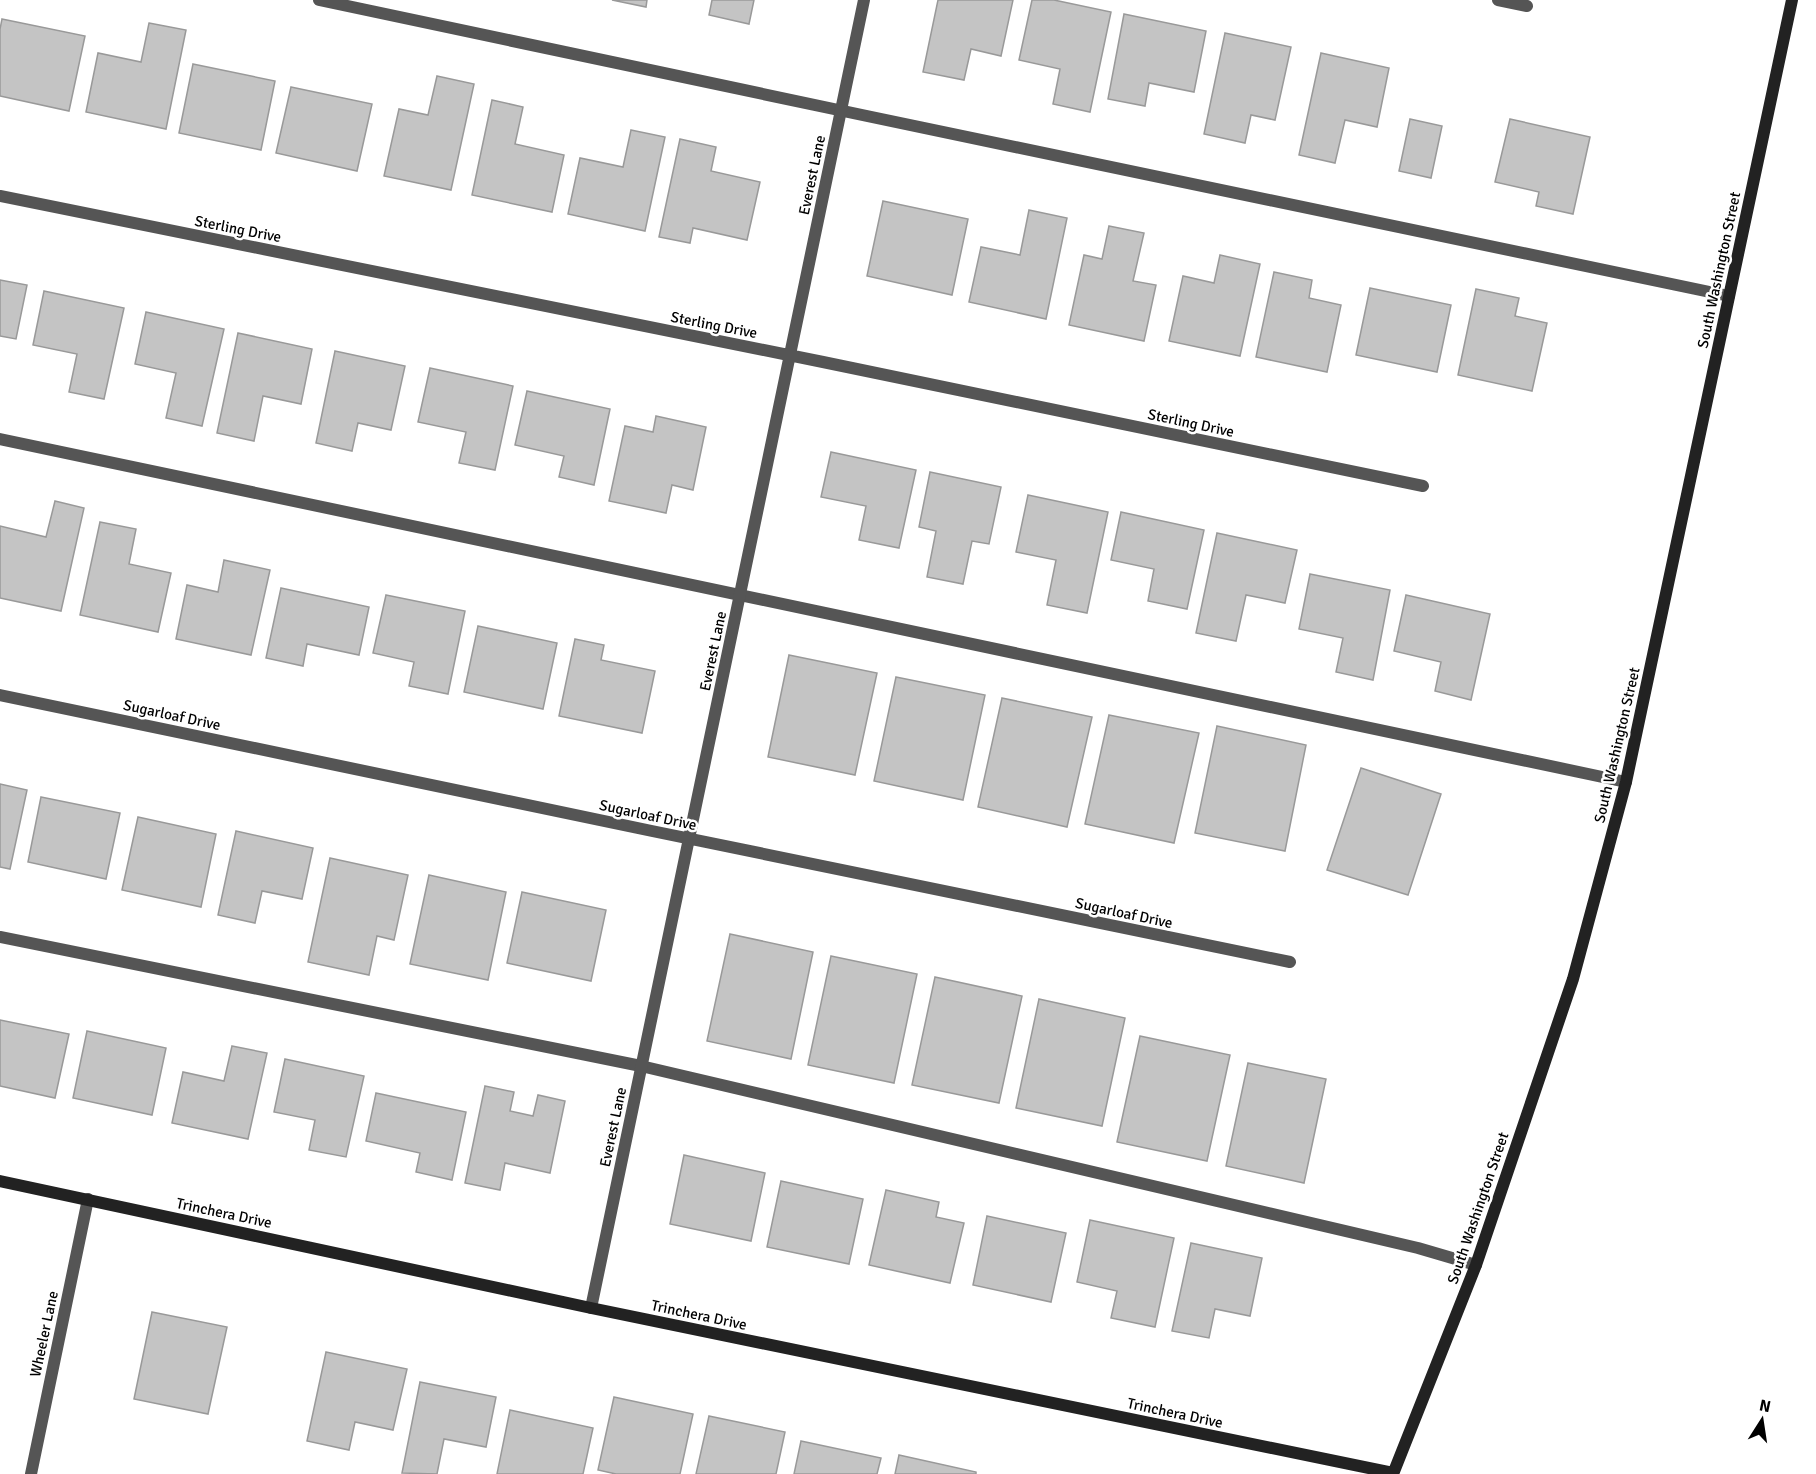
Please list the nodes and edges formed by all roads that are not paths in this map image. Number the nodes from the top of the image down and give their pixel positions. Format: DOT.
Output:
graph roads {
  1 [pos="319,0"];
  2 [pos="864,0"];
  3 [pos="1498,0"];
  4 [pos="1792,0"];
  5 [pos="1527,6"];
  6 [pos="841,111"];
  7 [pos="0,196"];
  8 [pos="1729,296"];
  9 [pos="790,356"];
  10 [pos="0,439"];
  11 [pos="1423,486"];
  12 [pos="740,595"];
  13 [pos="0,695"];
  14 [pos="1626,782"];
  15 [pos="689,838"];
  16 [pos="0,937"];
  17 [pos="1290,962"];
  18 [pos="641,1066"];
  19 [pos="0,1181"];
  20 [pos="88,1199"];
  21 [pos="1476,1265"];
  22 [pos="591,1308"];
  23 [pos="31,1474"];
  24 [pos="1393,1474"];
  1 -- 6 [label="street"];
  2 -- 6 [label="street, Everest Lane"];
  3 -- 5 [label="street"];
  4 -- 8 [label="main road, South Washington Street"];
  6 -- 8 [label="street"];
  6 -- 9 [label="street, Everest Lane"];
  7 -- 9 [label="street, Sterling Drive"];
  8 -- 14 [label="main road, South Washington Street"];
  9 -- 11 [label="street, Sterling Drive"];
  9 -- 12 [label="street, Everest Lane"];
  10 -- 12 [label="street"];
  12 -- 14 [label="street"];
  12 -- 15 [label="street, Everest Lane"];
  13 -- 15 [label="street, Sugarloaf Drive"];
  14 -- 21 [label="main road, South Washington Street"];
  15 -- 17 [label="street, Sugarloaf Drive"];
  15 -- 18 [label="street, Everest Lane"];
  16 -- 18 [label="street"];
  18 -- 21 [label="street"];
  18 -- 22 [label="street, Everest Lane"];
  19 -- 20 [label="main road, Trinchera Drive"];
  20 -- 22 [label="main road, Trinchera Drive"];
  20 -- 23 [label="street, Wheeler Lane"];
  21 -- 24 [label="main road, South Washington Street"];
  22 -- 24 [label="main road, Trinchera Drive"];
}
